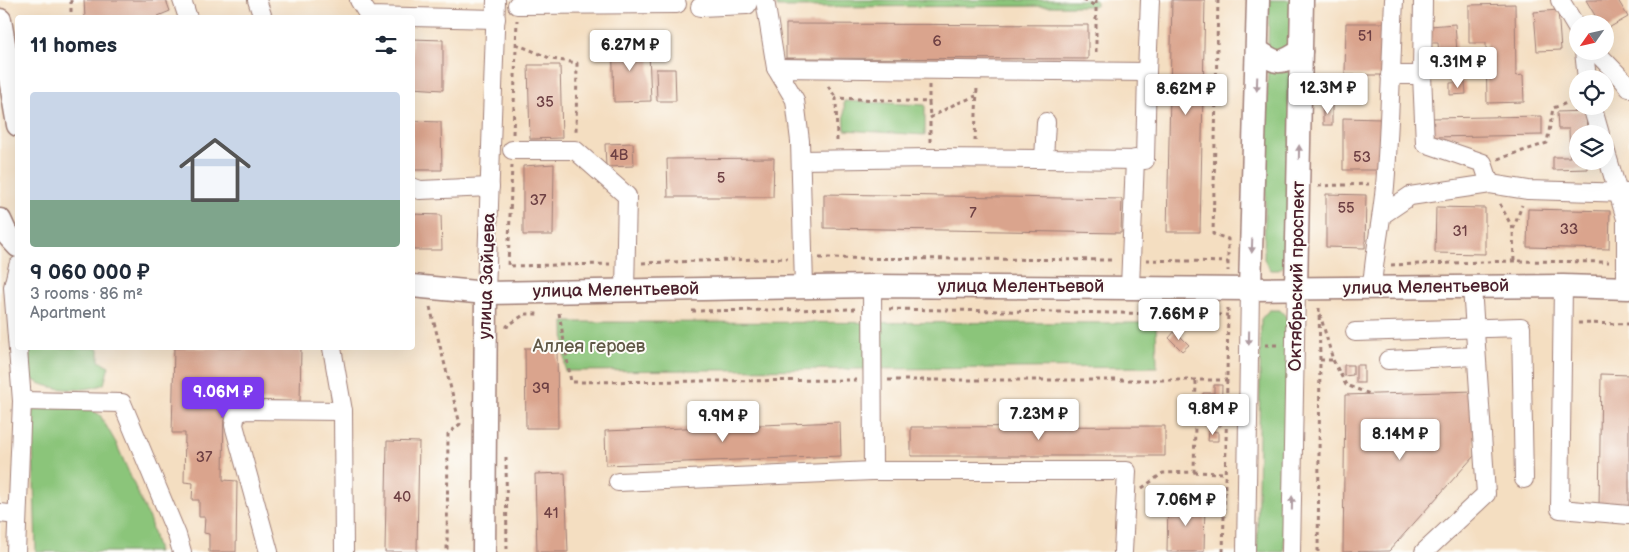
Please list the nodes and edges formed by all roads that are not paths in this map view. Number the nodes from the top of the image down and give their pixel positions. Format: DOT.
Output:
graph roads {
  1 [pos="182,0"];
  2 [pos="257,0"];
  3 [pos="359,0"];
  4 [pos="496,0"];
  5 [pos="749,0"];
  6 [pos="764,0"];
  7 [pos="1150,0"];
  8 [pos="1258,0"];
  9 [pos="1302,0"];
  10 [pos="1394,0"];
  11 [pos="1423,0"];
  12 [pos="1560,0"];
  13 [pos="645,2"];
  14 [pos="677,4"];
  15 [pos="517,5"];
  16 [pos="700,7"];
  17 [pos="187,15"];
  18 [pos="262,15"];
  19 [pos="368,15"];
  20 [pos="1569,15"];
  21 [pos="415,17"];
  22 [pos="496,19"];
  23 [pos="0,20"];
  24 [pos="1258,51"];
  25 [pos="1301,51"];
  26 [pos="1604,60"];
  27 [pos="776,68"];
  28 [pos="1147,72"];
  29 [pos="1390,75"];
  30 [pos="1422,75"];
  31 [pos="1629,88"];
  32 [pos="15,108"];
  33 [pos="1046,122"];
  34 [pos="512,150"];
  35 [pos="1044,159"];
  36 [pos="1135,159"];
  37 [pos="801,160"];
  38 [pos="1614,170"];
  39 [pos="1490,184"];
  40 [pos="490,187"];
  41 [pos="415,188"];
  42 [pos="1624,193"];
  43 [pos="1382,215"];
  44 [pos="15,276"];
  45 [pos="804,286"];
  46 [pos="872,286"];
  47 [pos="1563,286"];
  48 [pos="1130,287"];
  49 [pos="1472,287"];
  50 [pos="1296,288"];
  51 [pos="1372,288"];
  52 [pos="1627,288"];
  53 [pos="1250,289"];
  54 [pos="625,290"];
  55 [pos="486,293"];
  56 [pos="417,295"];
  57 [pos="15,321"];
  58 [pos="1473,328"];
  59 [pos="1355,332"];
  60 [pos="18,350"];
  61 [pos="332,350"];
  62 [pos="1475,356"];
  63 [pos="1388,360"];
  64 [pos="22,401"];
  65 [pos="344,411"];
  66 [pos="873,471"];
  67 [pos="1524,479"];
  68 [pos="618,482"];
  69 [pos="9,514"];
  70 [pos="1629,515"];
  71 [pos="16,552"];
  72 [pos="182,552"];
  73 [pos="269,552"];
  74 [pos="344,552"];
  75 [pos="484,552"];
  76 [pos="1123,552"];
  77 [pos="1246,552"];
  78 [pos="1291,552"];
  79 [pos="1424,552"];
  1 -- 17 [label="street"];
  2 -- 18 [label="street"];
  3 -- 19 [label="street"];
  4 -- 22 [label="street, улица Зайцева"];
  5 -- 16 [label="street"];
  6 -- 27 [label="street"];
  7 -- 28 [label="street"];
  8 -- 24 [label="main road"];
  9 -- 25 [label="main road, Октябрьский проспект"];
  10 -- 29 [label="street"];
  11 -- 30 [label="street"];
  12 -- 20 [label="street"];
  13 -- 14 [label="street"];
  13 -- 15 [label="street"];
  21 -- 22 [label="street"];
  22 -- 40 [label="street, улица Зайцева"];
  23 -- 32 [label="main road"];
  24 -- 25 [label="main road"];
  24 -- 53 [label="main road, one-way"];
  50 -- 25 [label="main road, Октябрьский проспект, one-way"];
  26 -- 31 [label="street"];
  27 -- 28 [label="street"];
  27 -- 37 [label="street"];
  28 -- 36 [label="street"];
  29 -- 30 [label="street"];
  29 -- 43 [label="street"];
  30 -- 39 [label="street"];
  33 -- 35 [label="street"];
  34 -- 54 [label="street"];
  35 -- 36 [label="street"];
  35 -- 37 [label="street"];
  36 -- 48 [label="street"];
  37 -- 45 [label="street"];
  38 -- 42 [label="street"];
  39 -- 42 [label="street"];
  39 -- 43 [label="street"];
  40 -- 41 [label="street"];
  40 -- 55 [label="street, улица Зайцева"];
  42 -- 52 [label="street"];
  43 -- 51 [label="street"];
  44 -- 57 [label="street"];
  45 -- 46 [label="main road, улица Мелентьевой"];
  45 -- 54 [label="main road, улица Мелентьевой"];
  46 -- 48 [label="main road, улица Мелентьевой"];
  46 -- 66 [label="street"];
  47 -- 49 [label="main road, улица Мелентьевой"];
  47 -- 52 [label="main road, улица Мелентьевой"];
  47 -- 70 [label="street"];
  48 -- 53 [label="main road, улица Мелентьевой"];
  49 -- 51 [label="main road, улица Мелентьевой"];
  49 -- 58 [label="street"];
  50 -- 51 [label="main road, улица Мелентьевой"];
  50 -- 53 [label="main road, улица Мелентьевой"];
  78 -- 50 [label="street, Октябрьский проспект, one-way"];
  53 -- 77 [label="street, one-way"];
  54 -- 55 [label="main road, улица Мелентьевой"];
  55 -- 56 [label="main road, улица Мелентьевой"];
  55 -- 75 [label="main road, улица Зайцева"];
  58 -- 59 [label="street"];
  58 -- 62 [label="street"];
  58 -- 67 [label="street"];
  60 -- 64 [label="street"];
  61 -- 65 [label="street"];
  62 -- 63 [label="street"];
  62 -- 79 [label="street"];
  64 -- 69 [label="street"];
  64 -- 72 [label="street"];
  65 -- 73 [label="street"];
  65 -- 74 [label="street"];
  66 -- 68 [label="street"];
  66 -- 76 [label="street"];
  69 -- 71 [label="street"];
}
